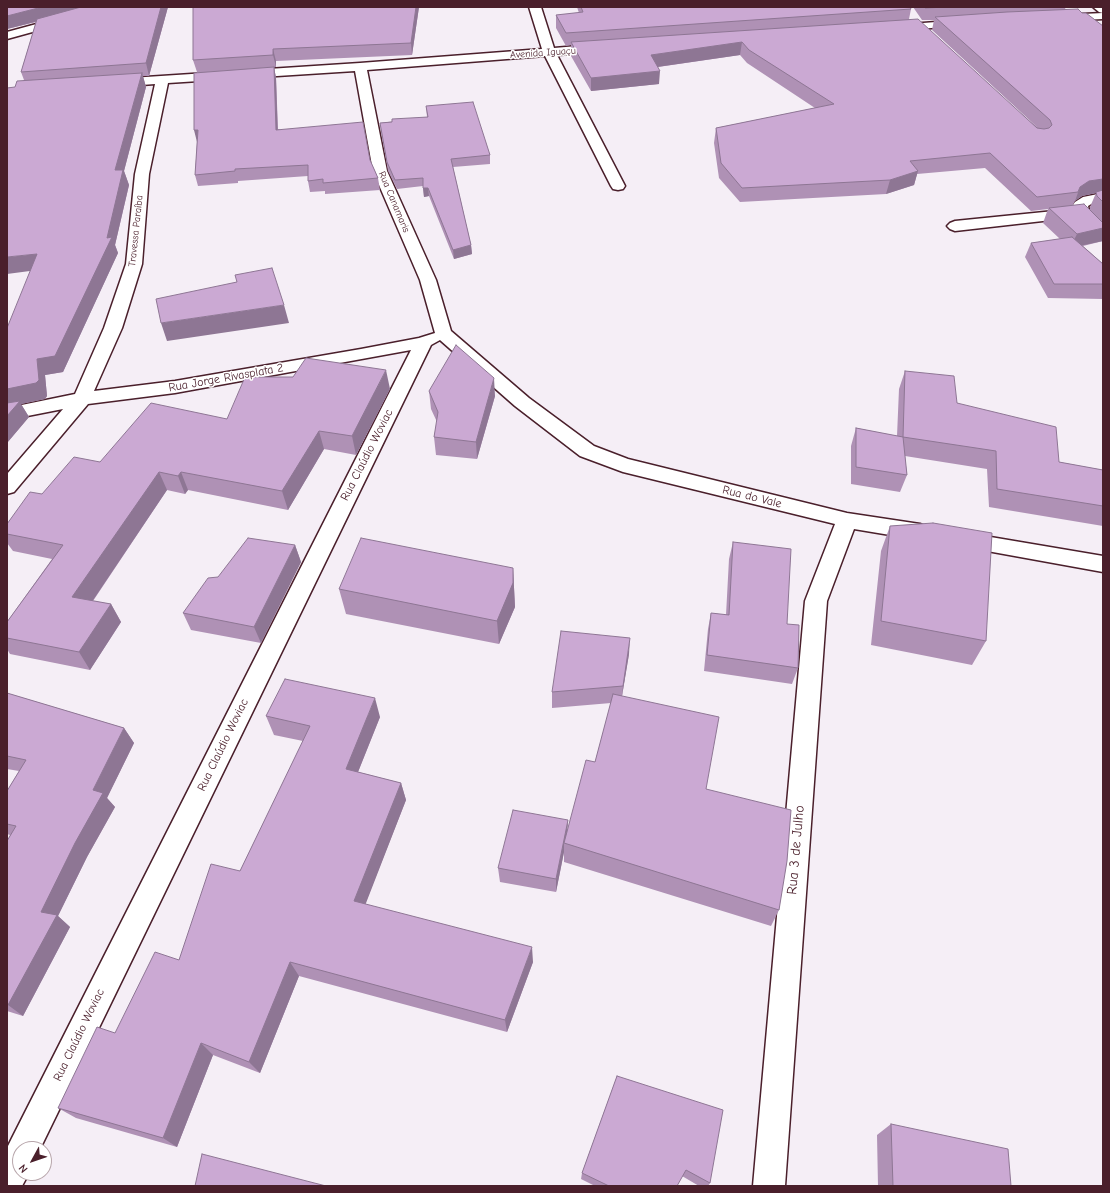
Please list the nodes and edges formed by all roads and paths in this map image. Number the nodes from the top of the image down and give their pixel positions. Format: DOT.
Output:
graph roads {
  1 [pos="112,7"];
  2 [pos="535,7"];
  3 [pos="1099,7"];
  4 [pos="1103,10"];
  5 [pos="1103,16"];
  6 [pos="1049,18"];
  7 [pos="916,22"];
  8 [pos="972,22"];
  9 [pos="888,29"];
  10 [pos="7,36"];
  11 [pos="931,38"];
  12 [pos="612,48"];
  13 [pos="549,52"];
  14 [pos="360,67"];
  15 [pos="162,80"];
  16 [pos="100,84"];
  17 [pos="618,186"];
  18 [pos="1103,197"];
  19 [pos="1081,209"];
  20 [pos="955,226"];
  21 [pos="1103,234"];
  22 [pos="434,337"];
  23 [pos="82,399"];
  24 [pos="7,414"];
  25 [pos="7,487"];
  26 [pos="847,520"];
  27 [pos="1103,564"];
  28 [pos="27,1141"];
  29 [pos="12,1172"];
  30 [pos="7,1182"];
  31 [pos="768,1186"];
  1 -- 10 [label="street"];
  2 -- 13 [label="street"];
  3 -- 4 [label="street"];
  5 -- 6 [label="street"];
  7 -- 8 [label="street"];
  7 -- 9 [label="street"];
  7 -- 11 [label="street"];
  12 -- 13 [label="street, Avenida Iguaçu"];
  13 -- 14 [label="street, Avenida Iguaçu"];
  13 -- 17 [label="street"];
  14 -- 15 [label="street, Avenida Iguaçu"];
  14 -- 22 [label="street, Rua Canamaris"];
  15 -- 16 [label="street, Avenida Iguaçu"];
  15 -- 23 [label="street, Travessa Paraíba"];
  18 -- 19 [label="street"];
  19 -- 20 [label="street"];
  19 -- 21 [label="street"];
  22 -- 23 [label="street, Rua Jorge Rivasplata 2"];
  22 -- 26 [label="street, Rua do Vale"];
  22 -- 28 [label="street, Rua Claúdio Woviac"];
  23 -- 24 [label="street, Rua Jorge Rivasplata 2"];
  23 -- 25 [label="street, Travessa Paraíba"];
  26 -- 27 [label="street, Rua do Vale"];
  26 -- 31 [label="street, Rua 3 de Julho"];
  29 -- 30 [label="street"];
}
